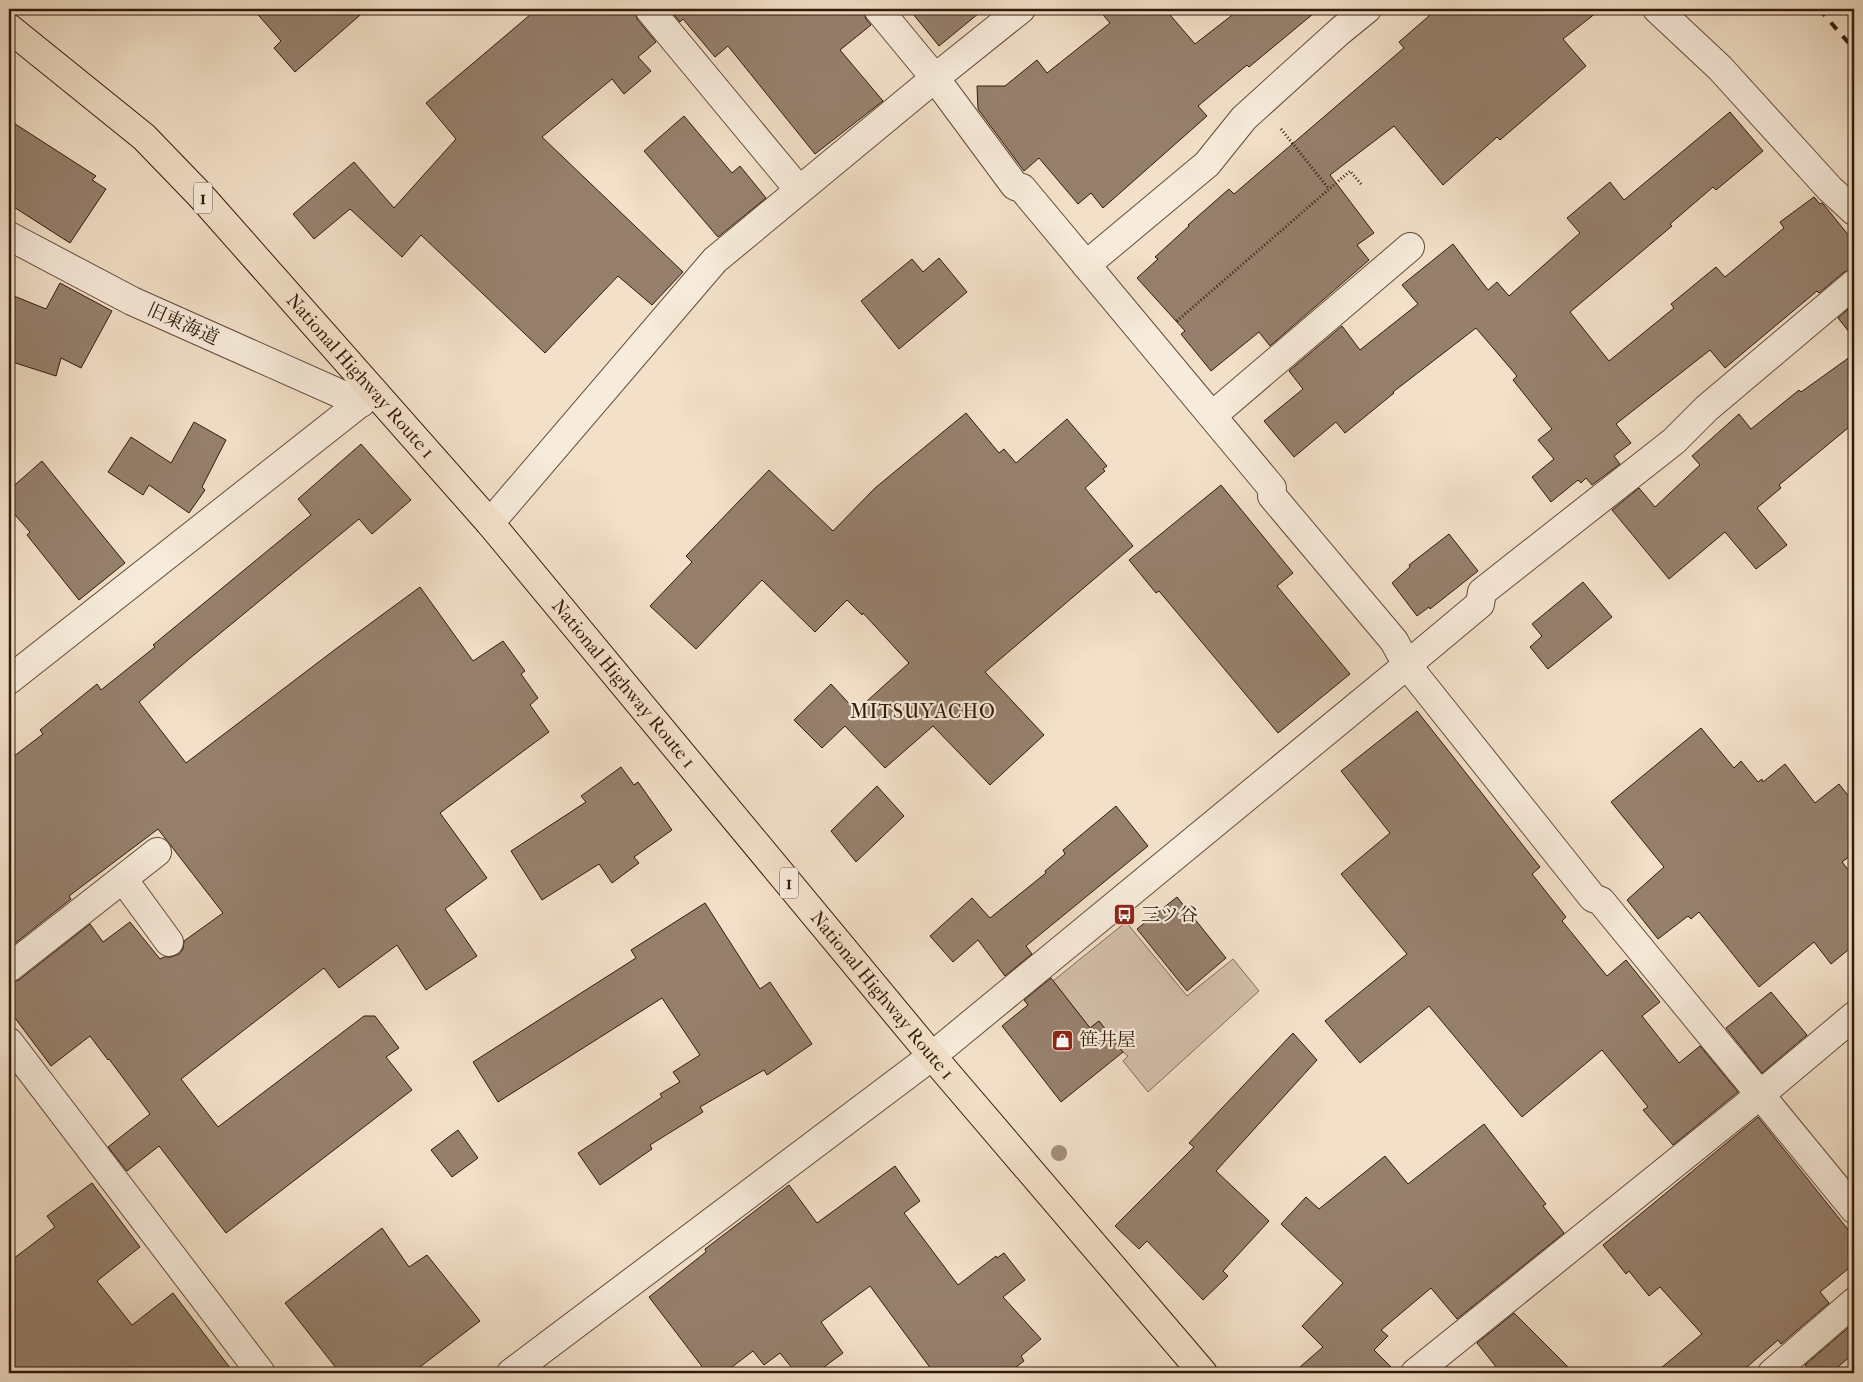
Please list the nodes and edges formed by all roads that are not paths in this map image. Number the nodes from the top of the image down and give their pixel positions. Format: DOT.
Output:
graph roads {
  1 [pos="649,9"];
  2 [pos="878,9"];
  3 [pos="1021,9"];
  4 [pos="1367,9"];
  5 [pos="1657,9"];
  6 [pos="9,28"];
  7 [pos="935,78"];
  8 [pos="799,190"];
  9 [pos="1854,211"];
  10 [pos="9,236"];
  11 [pos="1410,247"];
  12 [pos="1086,265"];
  13 [pos="1854,284"];
  14 [pos="367,398"];
  15 [pos="1213,415"];
  16 [pos="490,522"];
  17 [pos="1407,665"];
  18 [pos="9,680"];
  19 [pos="157,852"];
  20 [pos="123,879"];
  21 [pos="169,942"];
  22 [pos="9,968"];
  23 [pos="1854,1016"];
  24 [pos="9,1042"];
  25 [pos="932,1056"];
  26 [pos="1761,1094"];
  27 [pos="1854,1209"];
  28 [pos="1854,1302"];
  29 [pos="261,1373"];
  30 [pos="511,1373"];
  31 [pos="1204,1373"];
  32 [pos="1415,1373"];
  33 [pos="1772,1373"];
  1 -- 8 [label="street"];
  2 -- 7 [label="street"];
  3 -- 7 [label="street"];
  4 -- 12 [label="street"];
  5 -- 9 [label="street"];
  6 -- 14 [label="highway, National Highway Route 1 / 1"];
  7 -- 8 [label="street"];
  7 -- 12 [label="street"];
  8 -- 16 [label="street"];
  10 -- 14 [label="street, 旧東海道"];
  11 -- 15 [label="street"];
  12 -- 15 [label="street"];
  13 -- 17 [label="street"];
  14 -- 16 [label="highway, National Highway Route 1 / 1"];
  14 -- 18 [label="street"];
  15 -- 17 [label="street"];
  16 -- 25 [label="highway, National Highway Route 1 / 1"];
  17 -- 25 [label="street"];
  17 -- 26 [label="street"];
  19 -- 20 [label="street"];
  20 -- 21 [label="street"];
  20 -- 22 [label="street"];
  23 -- 26 [label="street"];
  24 -- 29 [label="street"];
  25 -- 30 [label="street"];
  25 -- 31 [label="highway, National Highway Route 1 / 1"];
  26 -- 27 [label="street"];
  26 -- 32 [label="street"];
  28 -- 33 [label="street"];
}
